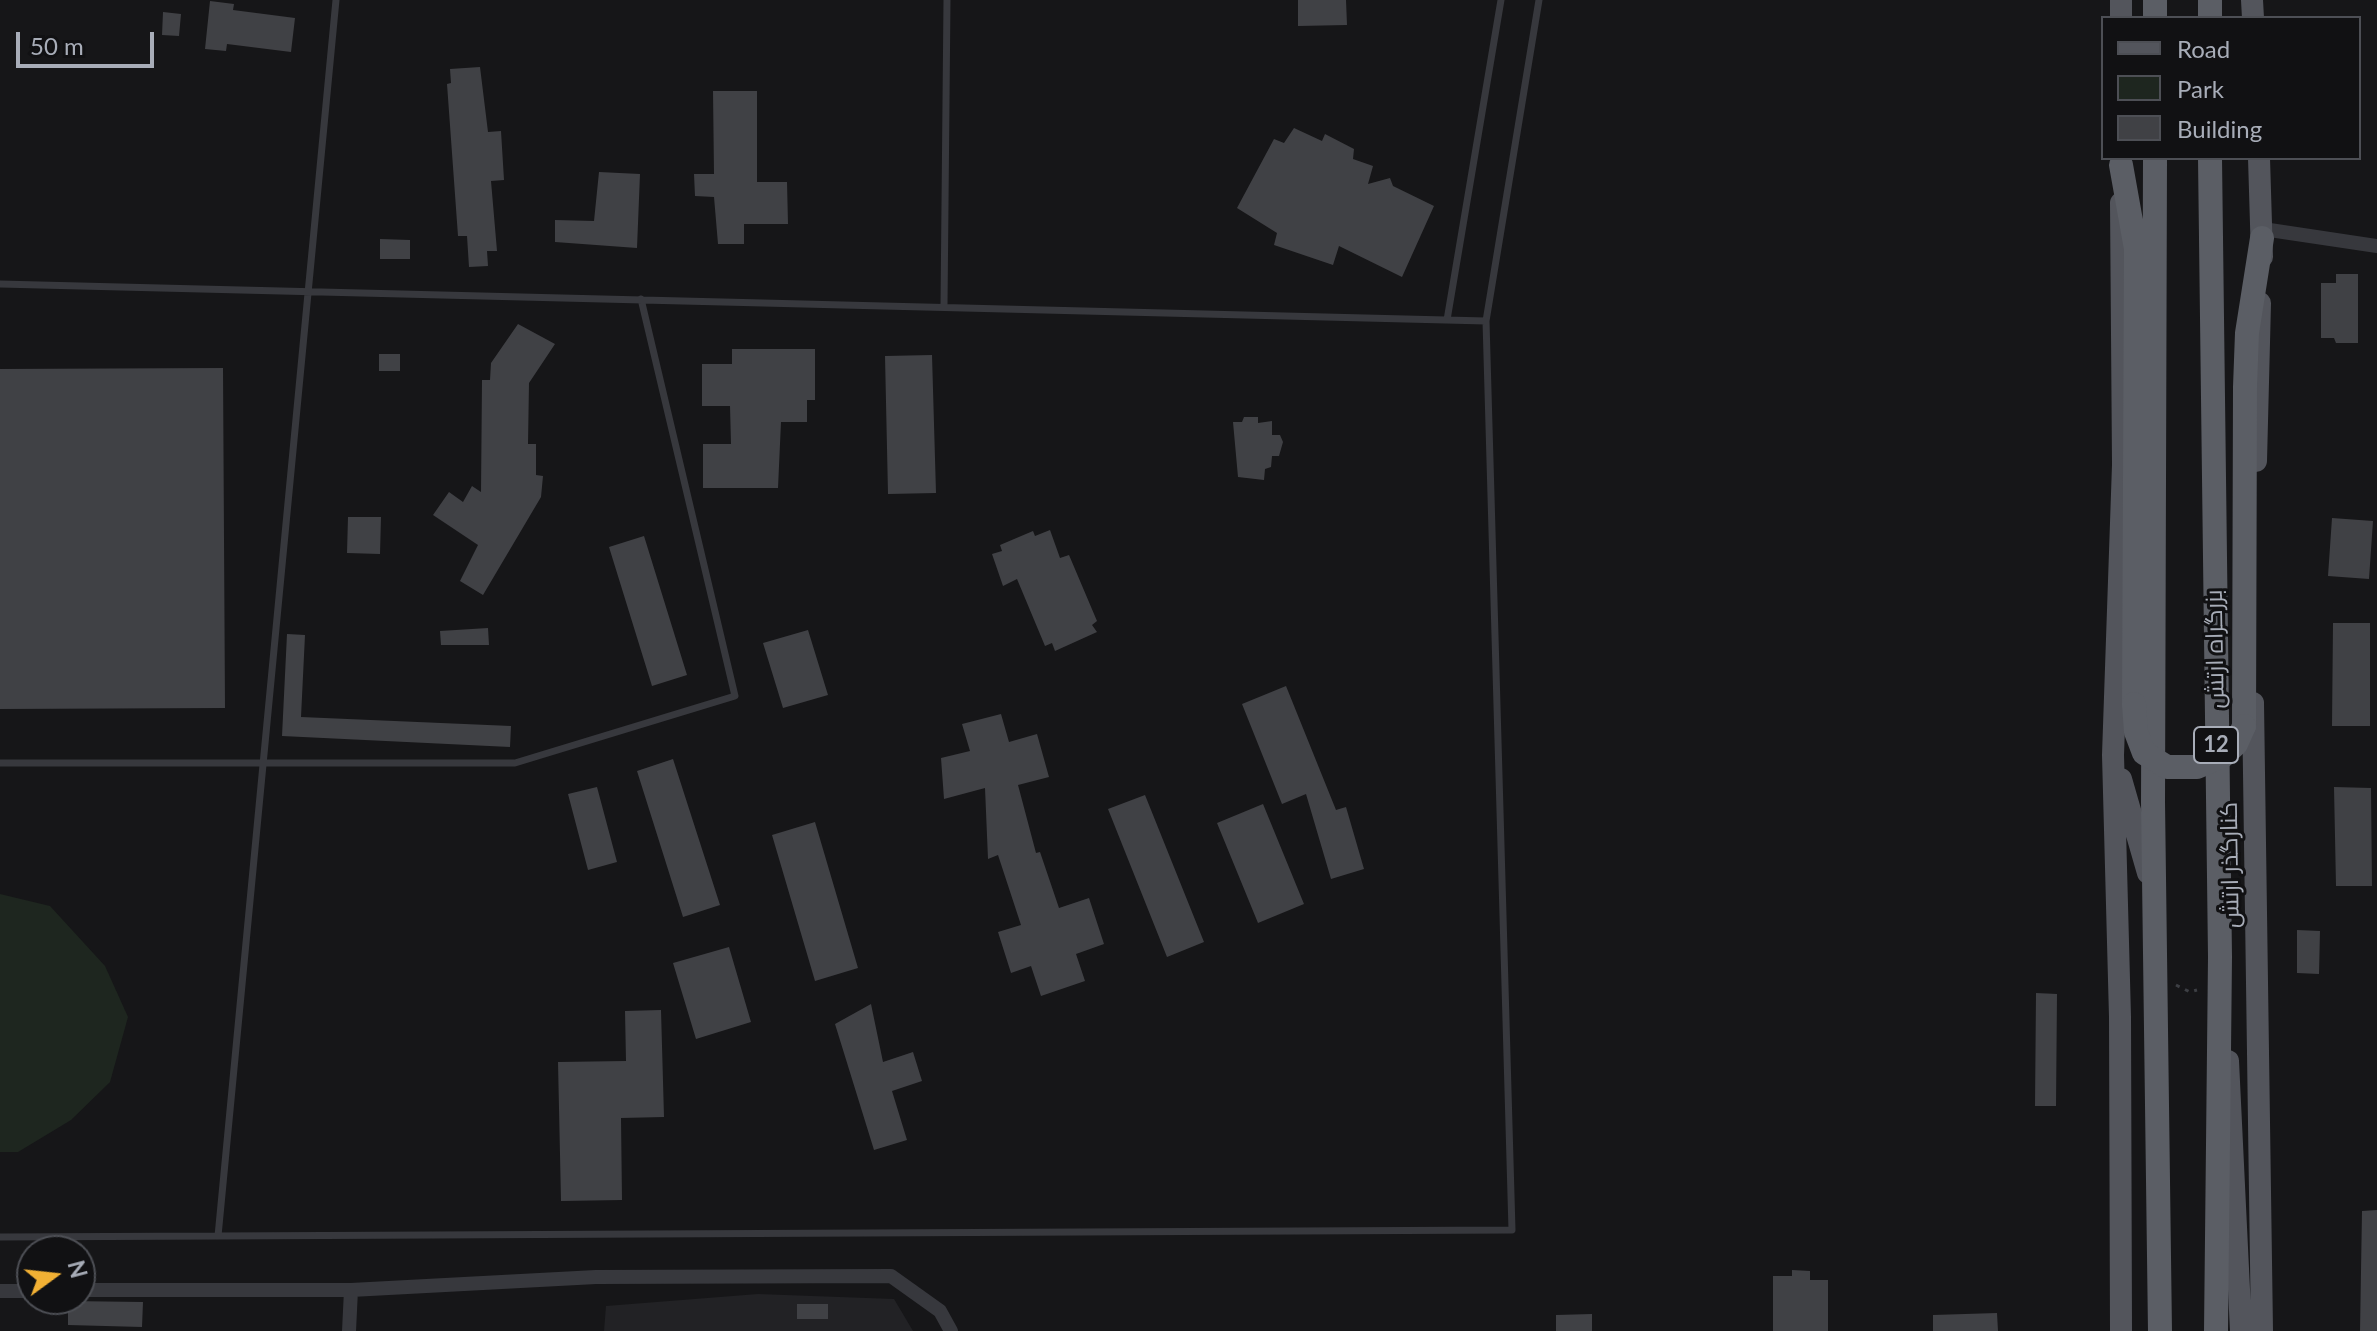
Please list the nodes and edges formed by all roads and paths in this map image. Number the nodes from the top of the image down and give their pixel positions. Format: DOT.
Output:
graph roads {
  1 [pos="336,0"];
  2 [pos="947,0"];
  3 [pos="1501,0"];
  4 [pos="1539,0"];
  5 [pos="2155,160"];
  6 [pos="2210,160"];
  7 [pos="2259,160"];
  8 [pos="2121,161"];
  9 [pos="2262,233"];
  10 [pos="2377,246"];
  11 [pos="0,284"];
  12 [pos="308,292"];
  13 [pos="641,299"];
  14 [pos="944,306"];
  15 [pos="1447,320"];
  16 [pos="1486,321"];
  17 [pos="2113,755"];
  18 [pos="263,762"];
  19 [pos="0,763"];
  20 [pos="2156,913"];
  21 [pos="2220,957"];
  22 [pos="2170,980"];
  23 [pos="2204,983"];
  24 [pos="218,1236"];
  25 [pos="0,1237"];
  26 [pos="96,1290"];
  27 [pos="351,1290"];
  28 [pos="349,1331"];
  29 [pos="951,1331"];
  30 [pos="2121,1331"];
  31 [pos="2160,1331"];
  32 [pos="2216,1331"];
  33 [pos="2241,1331"];
  34 [pos="2262,1331"];
  1 -- 12 [label="lane"];
  2 -- 14 [label="lane"];
  3 -- 15 [label="lane"];
  4 -- 16 [label="lane"];
  5 -- 20 [label="highway"];
  6 -- 21 [label="highway, بزرگراه ارتش / 12"];
  7 -- 9 [label="main road, کنارگذر ارتش"];
  8 -- 9 [label="highway, bridge"];
  8 -- 17 [label="main road"];
  9 -- 10 [label="street"];
  9 -- 34 [label="main road, کنارگذر ارتش"];
  11 -- 12 [label="lane"];
  12 -- 13 [label="lane"];
  12 -- 18 [label="lane"];
  13 -- 14 [label="lane"];
  13 -- 18 [label="lane"];
  14 -- 15 [label="lane"];
  15 -- 16 [label="lane"];
  16 -- 24 [label="lane"];
  17 -- 20 [label="main road"];
  17 -- 30 [label="main road"];
  18 -- 19 [label="lane"];
  18 -- 24 [label="lane"];
  20 -- 31 [label="highway"];
  21 -- 32 [label="highway, بزرگراه ارتش / 12"];
  21 -- 33 [label="main road"];
  22 -- 23 [label="path"];
  24 -- 25 [label="lane"];
  26 -- 27 [label="street"];
  27 -- 28 [label="street"];
  27 -- 29 [label="street"];
}
